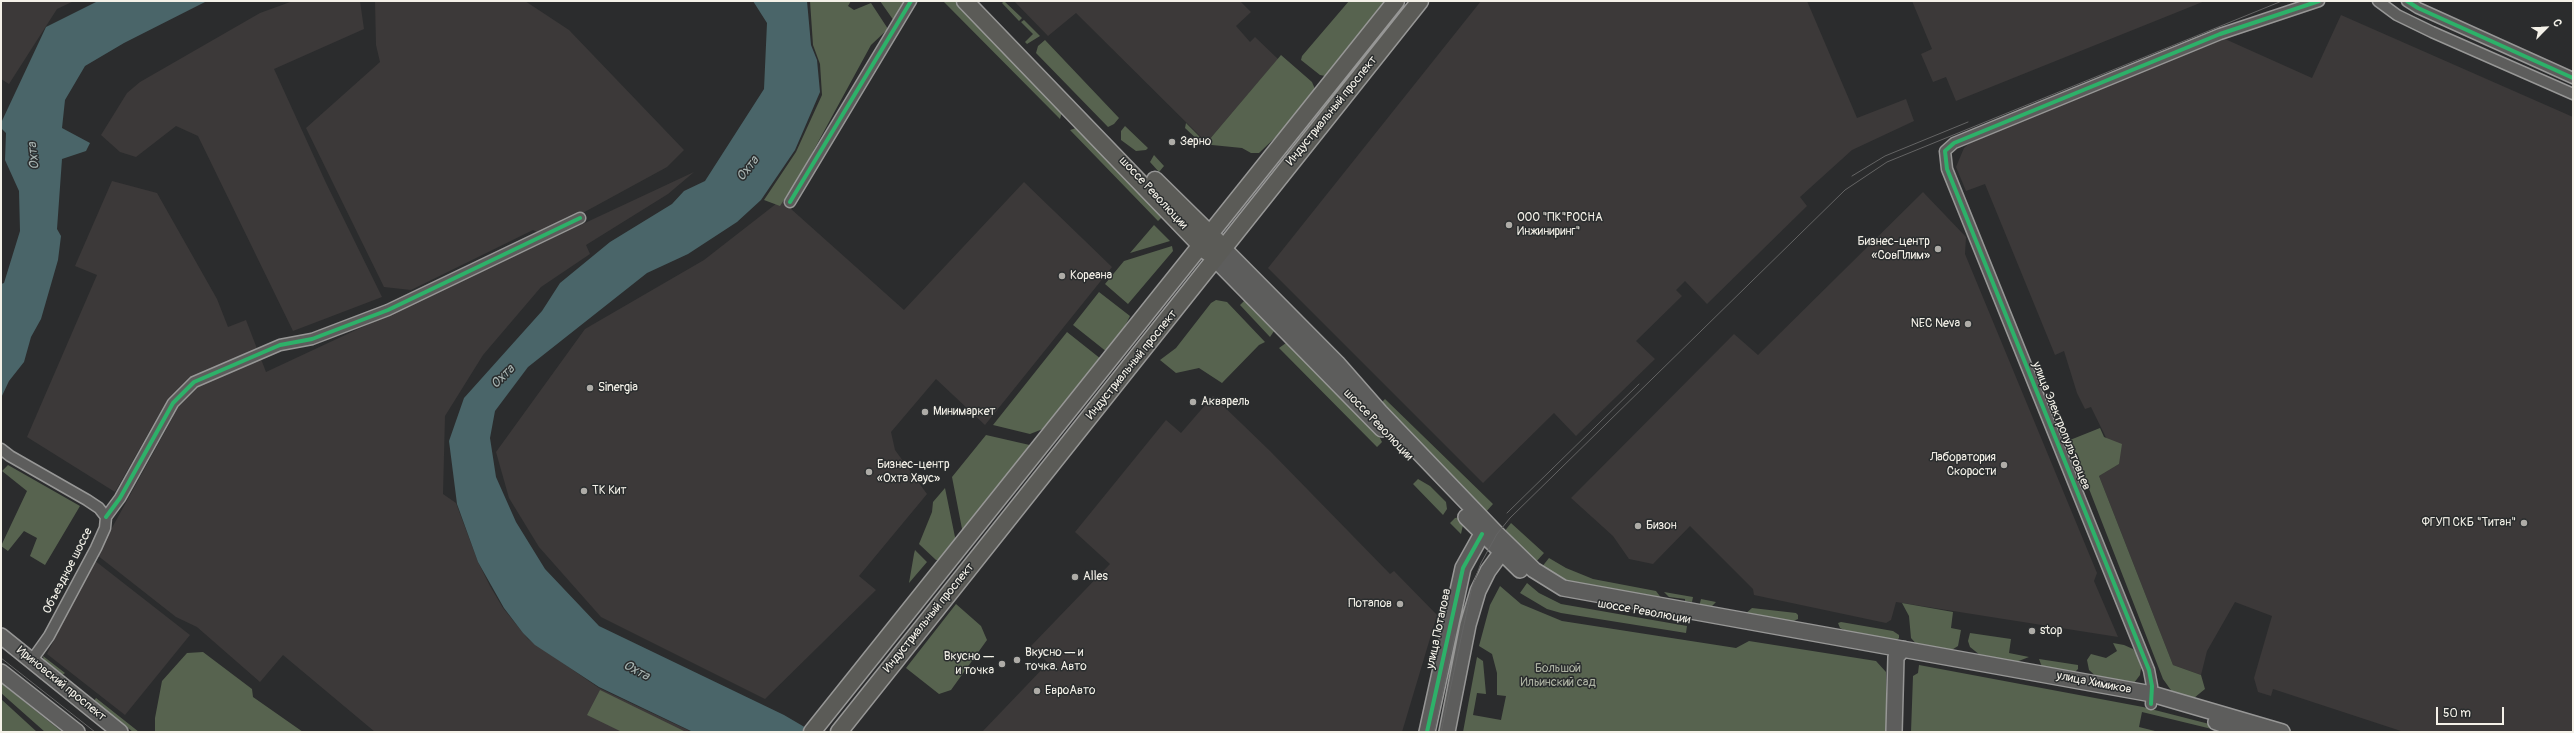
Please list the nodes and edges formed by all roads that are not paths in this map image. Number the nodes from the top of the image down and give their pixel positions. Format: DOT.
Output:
graph roads {
  1 [pos="911,1"];
  2 [pos="966,1"];
  3 [pos="978,1"];
  4 [pos="1396,1"];
  5 [pos="1420,1"];
  6 [pos="2319,1"];
  7 [pos="2378,1"];
  8 [pos="2407,1"];
  9 [pos="2516,53"];
  10 [pos="2510,66"];
  11 [pos="2573,78"];
  12 [pos="2573,94"];
  13 [pos="790,202"];
  14 [pos="580,218"];
  15 [pos="1205,240"];
  16 [pos="1220,254"];
  17 [pos="1,449"];
  18 [pos="106,516"];
  19 [pos="1482,534"];
  20 [pos="1498,535"];
  21 [pos="1501,553"];
  22 [pos="1,636"];
  23 [pos="1901,654"];
  24 [pos="32,660"];
  25 [pos="1,672"];
  26 [pos="2152,699"];
  27 [pos="828,713"];
  28 [pos="843,727"];
  29 [pos="77,732"];
  30 [pos="120,732"];
  31 [pos="812,732"];
  32 [pos="1428,732"];
  33 [pos="1447,732"];
  34 [pos="1894,732"];
  35 [pos="1903,732"];
  36 [pos="2246,732"];
  37 [pos="2282,732"];
  1 -- 13 [label="street"];
  2 -- 15 [label="main road, шоссе Революции"];
  3 -- 15 [label="main road, шоссе Революции"];
  4 -- 15 [label="main road, Индустриальный проспект"];
  5 -- 16 [label="main road, Индустриальный проспект"];
  6 -- 26 [label="street, улица Электропультовцев"];
  7 -- 10 [label="street"];
  8 -- 9 [label="street"];
  9 -- 10 [label="street"];
  9 -- 11 [label="street"];
  10 -- 12 [label="street"];
  14 -- 18 [label="street"];
  15 -- 16 [label="main road, шоссе Революции"];
  15 -- 27 [label="main road, Индустриальный проспект"];
  16 -- 19 [label="main road, шоссе Революции"];
  16 -- 20 [label="main road, шоссе Революции"];
  16 -- 28 [label="main road, Индустриальный проспект"];
  17 -- 18 [label="street"];
  18 -- 24 [label="street, Объездное шоссе"];
  19 -- 20 [label="main road"];
  19 -- 21 [label="main road, шоссе Революции"];
  19 -- 32 [label="main road, улица Потапова"];
  20 -- 21 [label="main road"];
  20 -- 23 [label="main road, шоссе Революции"];
  21 -- 23 [label="main road, шоссе Революции"];
  21 -- 33 [label="main road"];
  22 -- 24 [label="main road, Ириновский проспект"];
  23 -- 26 [label="main road, улица Химиков"];
  23 -- 34 [label="main road"];
  23 -- 35 [label="main road"];
  24 -- 30 [label="main road, Ириновский проспект"];
  25 -- 29 [label="main road"];
  26 -- 36 [label="main road, улица Химиков"];
  26 -- 37 [label="main road, улица Химиков"];
  27 -- 28 [label="main road"];
  27 -- 31 [label="main road, Индустриальный проспект"];
}
